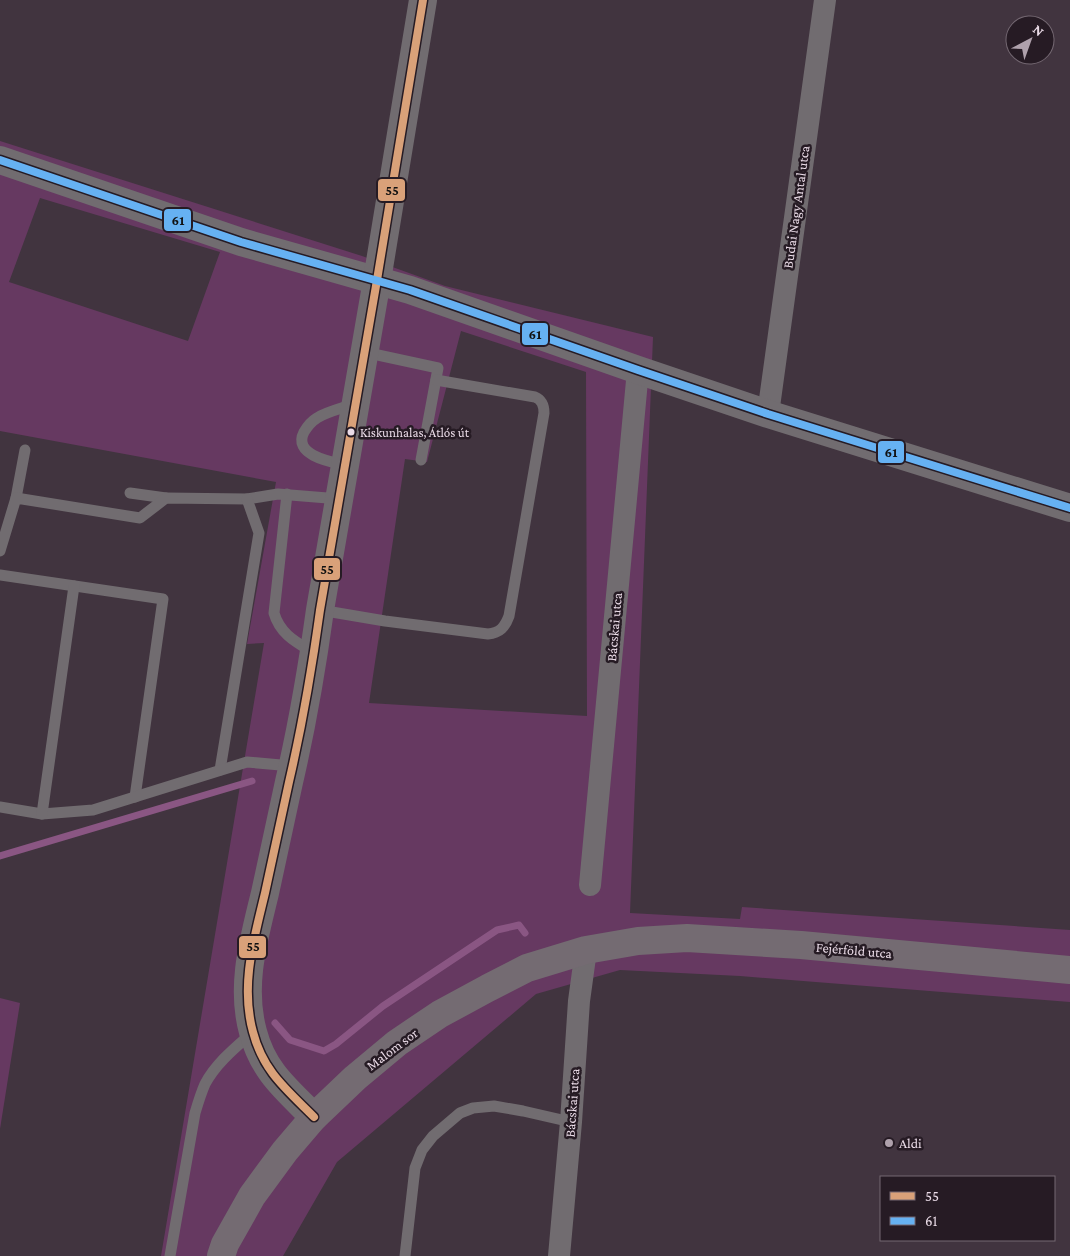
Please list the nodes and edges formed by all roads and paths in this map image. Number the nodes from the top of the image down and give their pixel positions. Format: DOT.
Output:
graph roads {
  1 [pos="423,0"];
  2 [pos="825,0"];
  3 [pos="0,160"];
  4 [pos="377,280"];
  5 [pos="364,352"];
  6 [pos="638,370"];
  7 [pos="436,380"];
  8 [pos="356,403"];
  9 [pos="768,414"];
  10 [pos="24,450"];
  11 [pos="421,460"];
  12 [pos="345,465"];
  13 [pos="130,493"];
  14 [pos="287,494"];
  15 [pos="16,498"];
  16 [pos="166,498"];
  17 [pos="247,499"];
  18 [pos="340,499"];
  19 [pos="1070,508"];
  20 [pos="0,551"];
  21 [pos="0,575"];
  22 [pos="74,586"];
  23 [pos="320,610"];
  24 [pos="314,653"];
  25 [pos="293,766"];
  26 [pos="220,770"];
  27 [pos="135,797"];
  28 [pos="0,807"];
  29 [pos="42,814"];
  30 [pos="590,884"];
  31 [pos="638,941"];
  32 [pos="586,950"];
  33 [pos="1070,970"];
  34 [pos="253,1032"];
  35 [pos="314,1117"];
  36 [pos="571,1122"];
  37 [pos="170,1256"];
  38 [pos="221,1256"];
  39 [pos="405,1256"];
  40 [pos="559,1256"];
  1 -- 4 [label="street"];
  2 -- 9 [label="street, Budai Nagy Antal utca"];
  3 -- 4 [label="street"];
  4 -- 5 [label="street"];
  4 -- 6 [label="street"];
  5 -- 7 [label="lane"];
  5 -- 8 [label="street"];
  6 -- 9 [label="street"];
  6 -- 30 [label="street, Bácskai utca"];
  7 -- 11 [label="lane"];
  7 -- 23 [label="lane"];
  8 -- 12 [label="street"];
  8 -- 12 [label="lane"];
  9 -- 19 [label="street"];
  10 -- 15 [label="lane"];
  12 -- 18 [label="street"];
  13 -- 16 [label="lane"];
  14 -- 17 [label="lane"];
  14 -- 18 [label="lane"];
  14 -- 24 [label="lane"];
  15 -- 16 [label="lane"];
  15 -- 20 [label="lane"];
  16 -- 17 [label="lane"];
  17 -- 26 [label="lane"];
  18 -- 23 [label="street"];
  21 -- 22 [label="lane"];
  22 -- 27 [label="lane"];
  22 -- 29 [label="lane"];
  23 -- 24 [label="street"];
  24 -- 25 [label="street"];
  25 -- 26 [label="lane"];
  25 -- 34 [label="street"];
  26 -- 27 [label="lane"];
  27 -- 29 [label="lane"];
  28 -- 29 [label="lane"];
  31 -- 32 [label="main road, Malom sor"];
  31 -- 33 [label="main road, Fejérföld utca"];
  32 -- 35 [label="main road, Malom sor"];
  32 -- 36 [label="street, Bácskai utca"];
  34 -- 35 [label="street"];
  34 -- 37 [label="lane"];
  35 -- 38 [label="main road, Malom sor"];
  36 -- 39 [label="lane"];
  36 -- 40 [label="street, Bácskai utca"];
}
